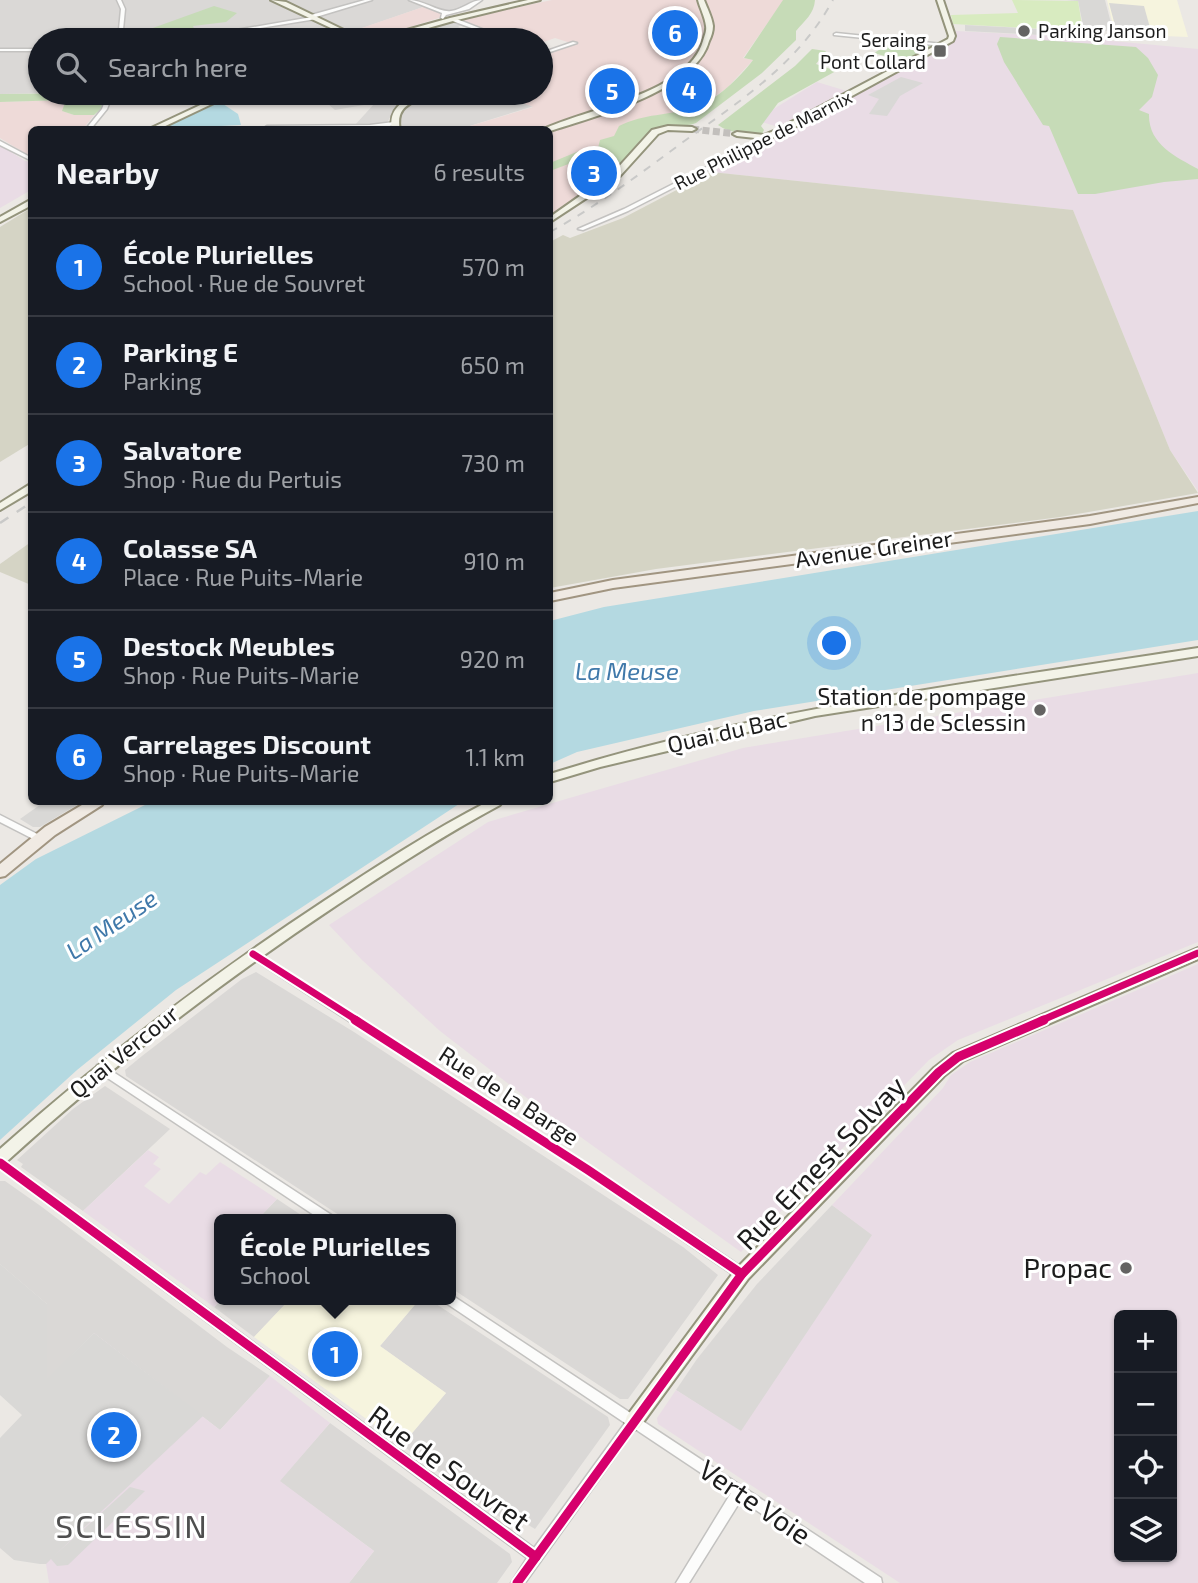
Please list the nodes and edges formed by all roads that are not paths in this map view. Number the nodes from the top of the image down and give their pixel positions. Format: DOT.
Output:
graph roads {
  1 [pos="119,0"];
  2 [pos="274,0"];
  3 [pos="370,0"];
  4 [pos="411,0"];
  5 [pos="480,0"];
  6 [pos="524,0"];
  7 [pos="537,0"];
  8 [pos="701,0"];
  9 [pos="940,0"];
  10 [pos="315,17"];
  11 [pos="447,17"];
  12 [pos="121,28"];
  13 [pos="250,28"];
  14 [pos="340,28"];
  15 [pos="406,28"];
  16 [pos="476,28"];
  17 [pos="836,34"];
  18 [pos="575,43"];
  19 [pos="943,45"];
  20 [pos="0,50"];
  21 [pos="28,50"];
  22 [pos="553,50"];
  23 [pos="106,105"];
  24 [pos="196,105"];
  25 [pos="205,105"];
  26 [pos="402,105"];
  27 [pos="91,126"];
  28 [pos="152,126"];
  29 [pos="159,126"];
  30 [pos="395,126"];
  31 [pos="553,127"];
  32 [pos="692,129"];
  33 [pos="779,132"];
  34 [pos="740,134"];
  35 [pos="762,139"];
  36 [pos="750,142"];
  37 [pos="0,143"];
  38 [pos="745,150"];
  39 [pos="28,158"];
  40 [pos="28,198"];
  41 [pos="28,203"];
  42 [pos="0,215"];
  43 [pos="553,218"];
  44 [pos="0,220"];
  45 [pos="581,229"];
  46 [pos="28,489"];
  47 [pos="1198,500"];
  48 [pos="0,507"];
  49 [pos="553,596"];
  50 [pos="1198,652"];
  51 [pos="553,777"];
  52 [pos="92,805"];
  53 [pos="491,805"];
  54 [pos="0,818"];
  55 [pos="40,839"];
  56 [pos="0,872"];
  57 [pos="253,954"];
  58 [pos="1198,954"];
  59 [pos="101,1069"];
  60 [pos="0,1160"];
  61 [pos="321,1214"];
  62 [pos="742,1274"];
  63 [pos="456,1303"];
  64 [pos="633,1422"];
  65 [pos="739,1492"];
  66 [pos="536,1558"];
  67 [pos="517,1583"];
  68 [pos="682,1583"];
  69 [pos="876,1583"];
  1 -- 12 [label="street"];
  2 -- 10 [label="main road"];
  3 -- 10 [label="street"];
  4 -- 11 [label="street"];
  5 -- 11 [label="street"];
  6 -- 11 [label="main road"];
  7 -- 11 [label="main road"];
  8 -- 31 [label="main road"];
  9 -- 19 [label="main road"];
  10 -- 13 [label="street"];
  10 -- 14 [label="main road"];
  11 -- 15 [label="main road"];
  11 -- 16 [label="street"];
  17 -- 19 [label="street"];
  18 -- 22 [label="street"];
  19 -- 33 [label="main road, Rue Philippe de Marnix"];
  20 -- 21 [label="street"];
  23 -- 27 [label="street"];
  24 -- 28 [label="main road"];
  25 -- 29 [label="main road"];
  26 -- 30 [label="main road"];
  32 -- 43 [label="main road"];
  33 -- 35 [label="main road"];
  34 -- 35 [label="main road"];
  34 -- 36 [label="street"];
  35 -- 36 [label="street"];
  35 -- 38 [label="street, Rue Philippe de Marnix"];
  36 -- 38 [label="street"];
  37 -- 39 [label="street"];
  38 -- 45 [label="street, Rue Philippe de Marnix"];
  40 -- 42 [label="main road"];
  41 -- 44 [label="main road"];
  46 -- 48 [label="main road"];
  47 -- 49 [label="main road, Avenue Greiner"];
  50 -- 51 [label="main road, Quai du Bac"];
  52 -- 55 [label="main road"];
  53 -- 57 [label="main road"];
  54 -- 55 [label="street"];
  55 -- 56 [label="main road"];
  57 -- 59 [label="main road, Quai Vercour"];
  57 -- 62 [label="street, Rue de la Barge"];
  58 -- 62 [label="main road, Rue Ernest Solvay"];
  59 -- 60 [label="main road, Quai Vercour"];
  59 -- 61 [label="street"];
  60 -- 66 [label="street, Rue de Souvret"];
  62 -- 64 [label="main road, Rue Ernest Solvay"];
  63 -- 64 [label="street, Verte Voie"];
  64 -- 65 [label="street, Verte Voie"];
  64 -- 66 [label="street, Rue Ernest Solvay"];
  65 -- 68 [label="street"];
  65 -- 69 [label="street, Verte Voie"];
  66 -- 67 [label="street, Rue Ernest Solvay"];
}
